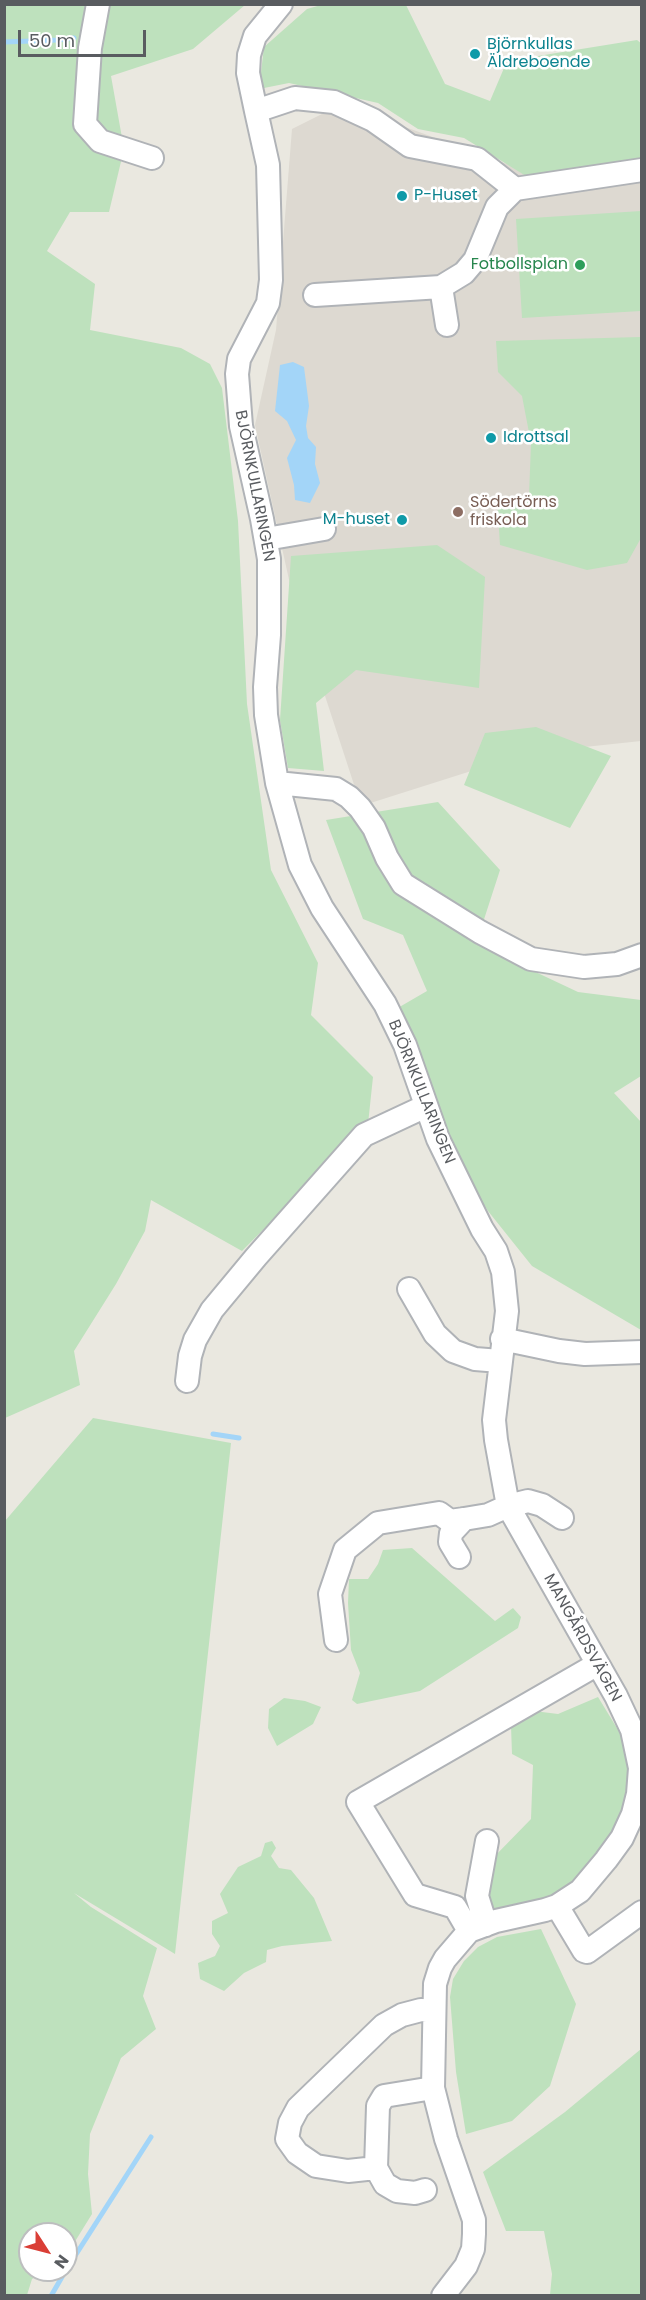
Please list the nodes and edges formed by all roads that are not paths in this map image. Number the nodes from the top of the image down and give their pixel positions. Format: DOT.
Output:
graph roads {
  1 [pos="98,4"];
  2 [pos="281,4"];
  3 [pos="256,111"];
  4 [pos="152,158"];
  5 [pos="642,170"];
  6 [pos="515,189"];
  7 [pos="441,287"];
  8 [pos="315,295"];
  9 [pos="447,325"];
  10 [pos="324,529"];
  11 [pos="266,539"];
  12 [pos="277,783"];
  13 [pos="642,955"];
  14 [pos="426,1106"];
  15 [pos="409,1289"];
  16 [pos="501,1350"];
  17 [pos="642,1352"];
  18 [pos="187,1381"];
  19 [pos="508,1506"];
  20 [pos="562,1518"];
  21 [pos="464,1519"];
  22 [pos="459,1557"];
  23 [pos="336,1640"];
  24 [pos="596,1665"];
  25 [pos="487,1841"];
  26 [pos="557,1906"];
  27 [pos="642,1912"];
  28 [pos="477,1928"];
  29 [pos="433,2011"];
  30 [pos="433,2088"];
  31 [pos="376,2168"];
  32 [pos="425,2190"];
  33 [pos="443,2295"];
  1 -- 4 [label="street"];
  2 -- 3 [label="street"];
  3 -- 6 [label="street"];
  3 -- 11 [label="street, BJÖRNKULLARINGEN"];
  5 -- 6 [label="street"];
  6 -- 7 [label="street"];
  7 -- 8 [label="street"];
  7 -- 9 [label="street"];
  10 -- 11 [label="street"];
  11 -- 12 [label="street, BJÖRNKULLARINGEN"];
  12 -- 13 [label="street"];
  12 -- 14 [label="street, BJÖRNKULLARINGEN"];
  14 -- 16 [label="street, BJÖRNKULLARINGEN"];
  14 -- 18 [label="street"];
  15 -- 16 [label="street"];
  16 -- 17 [label="street"];
  16 -- 19 [label="street, MANGÅRDSVÄGEN"];
  19 -- 20 [label="street"];
  19 -- 21 [label="street"];
  19 -- 24 [label="street, MANGÅRDSVÄGEN"];
  21 -- 22 [label="street"];
  21 -- 23 [label="street"];
  24 -- 26 [label="street, MANGÅRDSVÄGEN"];
  24 -- 28 [label="street"];
  25 -- 28 [label="street"];
  26 -- 27 [label="street"];
  26 -- 28 [label="street, MANGÅRDSVÄGEN"];
  28 -- 29 [label="street"];
  29 -- 30 [label="street"];
  29 -- 31 [label="street"];
  30 -- 31 [label="street"];
  30 -- 33 [label="street"];
  31 -- 32 [label="street"];
}
